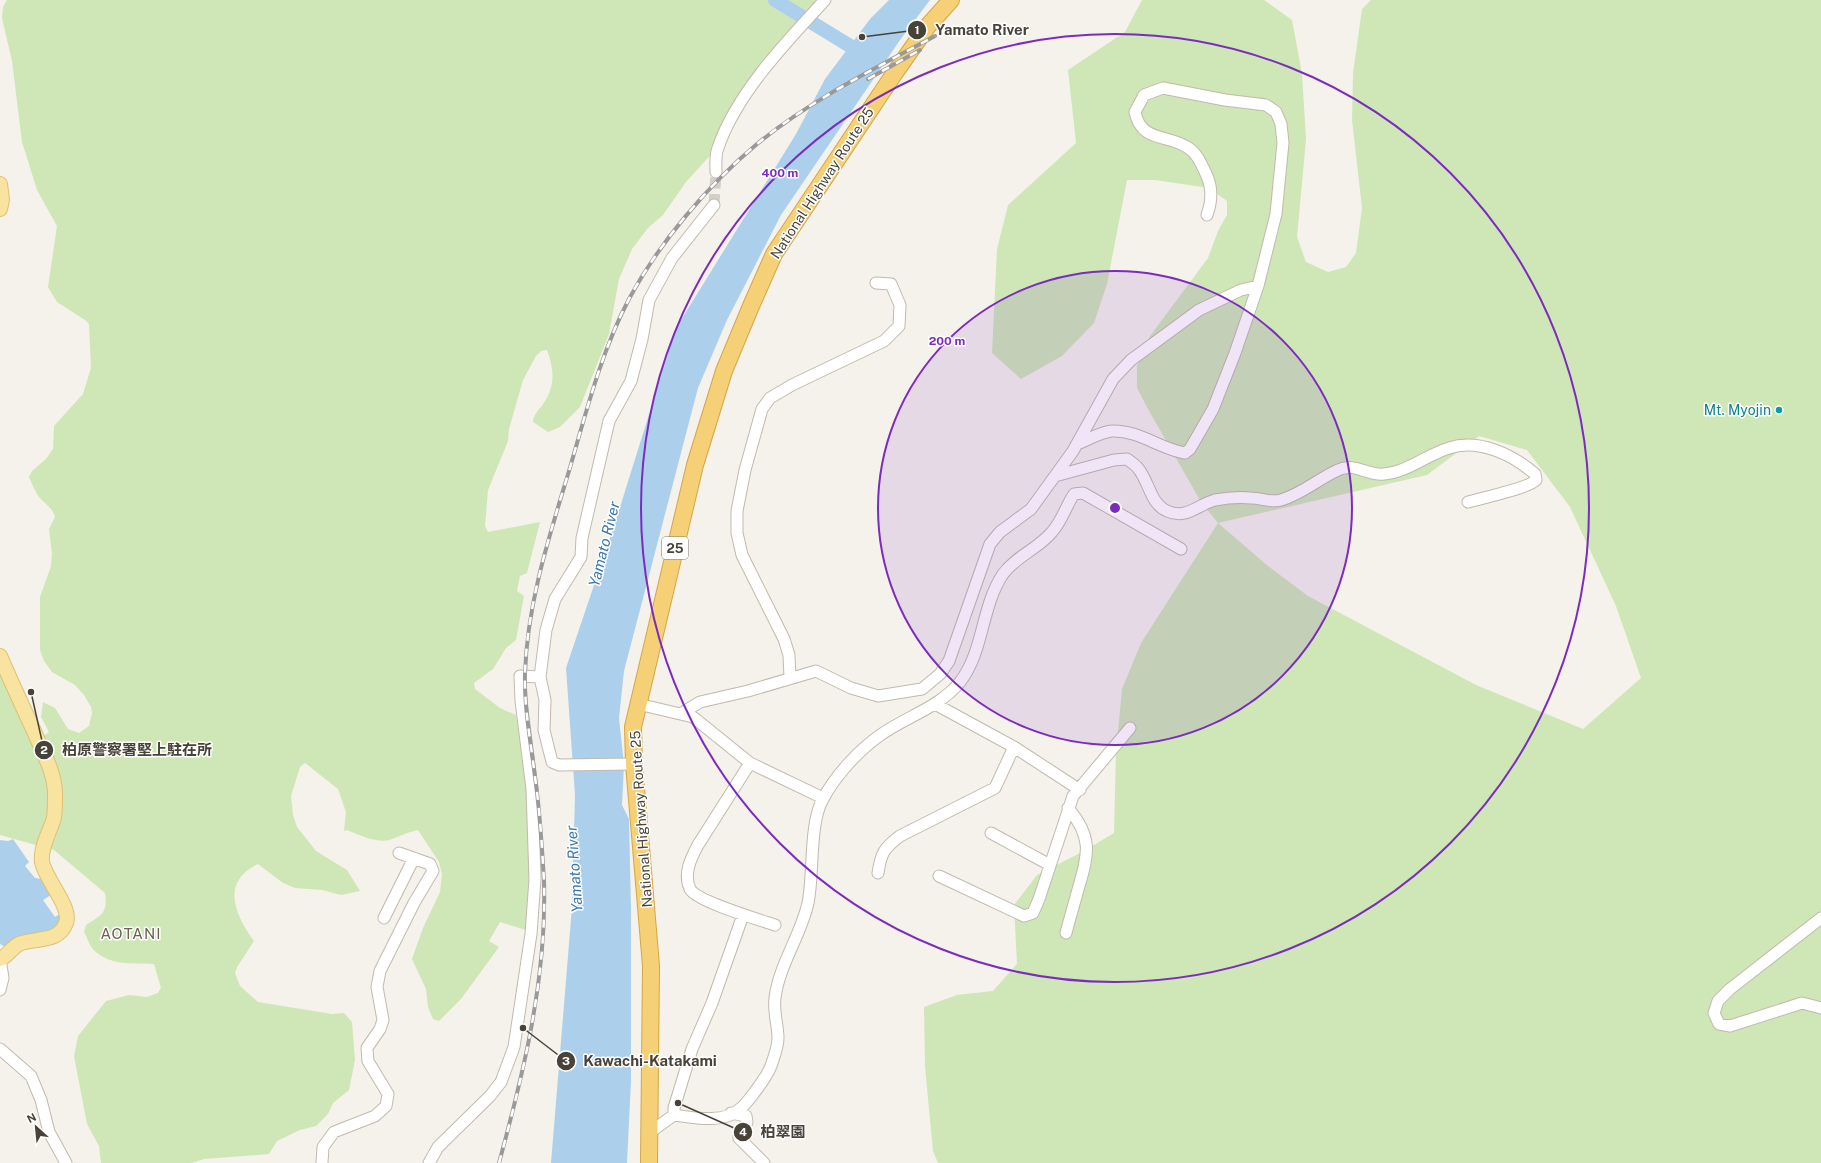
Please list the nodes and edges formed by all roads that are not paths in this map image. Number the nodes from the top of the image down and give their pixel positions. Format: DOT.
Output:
graph roads {
  1 [pos="825,0"];
  2 [pos="951,0"];
  3 [pos="716,172"];
  4 [pos="0,184"];
  5 [pos="714,205"];
  6 [pos="0,208"];
  7 [pos="1207,215"];
  8 [pos="876,283"];
  9 [pos="1258,286"];
  10 [pos="1077,444"];
  11 [pos="1055,476"];
  12 [pos="1468,502"];
  13 [pos="1181,549"];
  14 [pos="0,656"];
  15 [pos="540,677"];
  16 [pos="790,678"];
  17 [pos="638,704"];
  18 [pos="935,704"];
  19 [pos="682,713"];
  20 [pos="1130,728"];
  21 [pos="1014,747"];
  22 [pos="750,763"];
  23 [pos="627,765"];
  24 [pos="1080,790"];
  25 [pos="823,798"];
  26 [pos="1068,808"];
  27 [pos="991,833"];
  28 [pos="399,853"];
  29 [pos="414,858"];
  30 [pos="1050,865"];
  31 [pos="878,873"];
  32 [pos="939,876"];
  33 [pos="743,915"];
  34 [pos="384,918"];
  35 [pos="1821,918"];
  36 [pos="775,925"];
  37 [pos="1066,933"];
  38 [pos="0,959"];
  39 [pos="0,990"];
  40 [pos="1821,1008"];
  41 [pos="0,1049"];
  42 [pos="731,1113"];
  43 [pos="674,1115"];
  44 [pos="649,1133"];
  45 [pos="66,1163"];
  46 [pos="322,1163"];
  47 [pos="429,1163"];
  48 [pos="649,1163"];
  49 [pos="764,1163"];
  1 -- 3 [label="street"];
  2 -- 17 [label="highway, National Highway Route 25 / 25"];
  4 -- 6 [label="main road"];
  5 -- 15 [label="street"];
  7 -- 9 [label="street"];
  8 -- 16 [label="street"];
  9 -- 10 [label="street"];
  9 -- 10 [label="street"];
  10 -- 11 [label="street"];
  11 -- 12 [label="street"];
  11 -- 16 [label="street"];
  13 -- 18 [label="street"];
  14 -- 38 [label="main road"];
  15 -- 23 [label="street"];
  15 -- 47 [label="street"];
  16 -- 19 [label="street"];
  17 -- 19 [label="street"];
  17 -- 23 [label="highway, National Highway Route 25 / 25"];
  18 -- 21 [label="street"];
  18 -- 25 [label="street"];
  19 -- 22 [label="street"];
  20 -- 24 [label="street"];
  21 -- 24 [label="street"];
  21 -- 31 [label="street"];
  22 -- 25 [label="street"];
  22 -- 33 [label="street"];
  23 -- 44 [label="highway, National Highway Route 25 / 25"];
  24 -- 26 [label="street"];
  25 -- 42 [label="street"];
  26 -- 30 [label="street"];
  26 -- 37 [label="street"];
  27 -- 30 [label="street"];
  28 -- 29 [label="street"];
  29 -- 34 [label="street"];
  29 -- 46 [label="street"];
  30 -- 32 [label="street"];
  33 -- 36 [label="street"];
  33 -- 43 [label="street"];
  35 -- 40 [label="street"];
  38 -- 39 [label="street"];
  41 -- 45 [label="street"];
  42 -- 43 [label="street"];
  42 -- 49 [label="street"];
  43 -- 44 [label="street"];
  44 -- 48 [label="highway, National Highway Route 25 / 25"];
}
